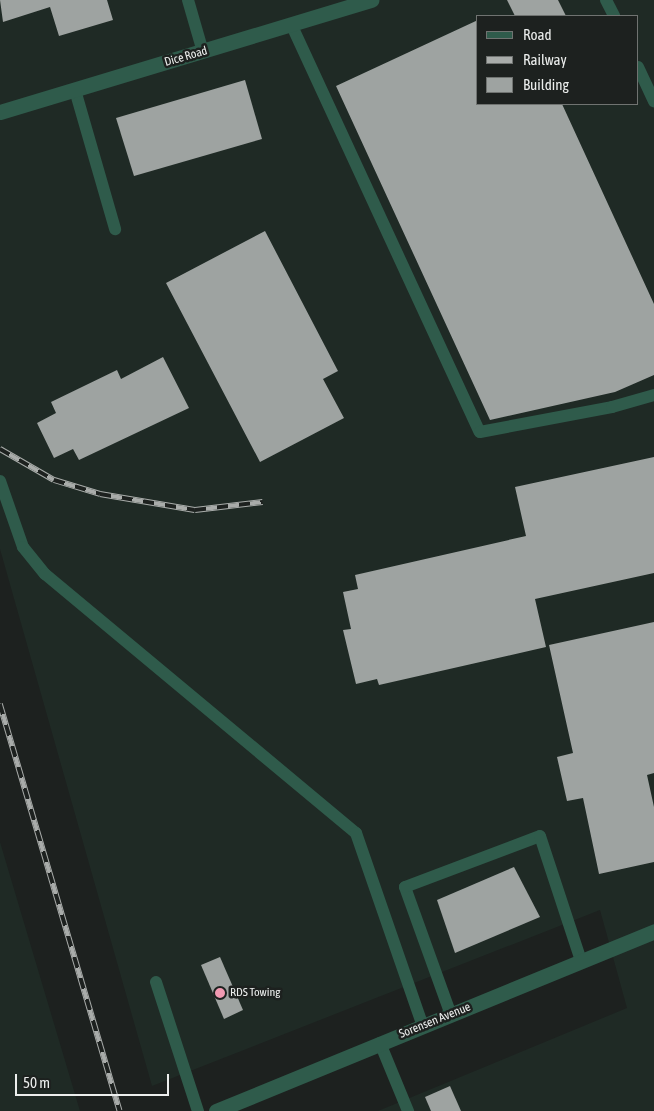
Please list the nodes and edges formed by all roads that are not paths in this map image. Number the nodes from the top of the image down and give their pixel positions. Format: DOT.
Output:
graph roads {
  1 [pos="188,0"];
  2 [pos="370,0"];
  3 [pos="606,0"];
  4 [pos="614,15"];
  5 [pos="292,26"];
  6 [pos="203,52"];
  7 [pos="639,69"];
  8 [pos="75,90"];
  9 [pos="654,102"];
  10 [pos="0,111"];
  11 [pos="115,229"];
  12 [pos="654,395"];
  13 [pos="0,481"];
  14 [pos="654,931"];
  15 [pos="581,961"];
  16 [pos="156,982"];
  17 [pos="451,1015"];
  18 [pos="423,1026"];
  19 [pos="380,1043"];
  20 [pos="198,1111"];
  21 [pos="216,1111"];
  22 [pos="408,1111"];
  1 -- 6 [label="lane"];
  2 -- 5 [label="street, Dice Road"];
  3 -- 4 [label="lane"];
  5 -- 6 [label="street, Dice Road"];
  5 -- 12 [label="lane"];
  6 -- 8 [label="street, Dice Road"];
  7 -- 9 [label="lane"];
  8 -- 10 [label="street, Dice Road"];
  8 -- 11 [label="lane"];
  13 -- 18 [label="lane"];
  14 -- 15 [label="street, Sorensen Avenue"];
  15 -- 17 [label="street, Sorensen Avenue"];
  15 -- 17 [label="lane"];
  16 -- 20 [label="lane"];
  17 -- 18 [label="street, Sorensen Avenue"];
  18 -- 19 [label="street, Sorensen Avenue"];
  19 -- 21 [label="street, Sorensen Avenue"];
  19 -- 22 [label="lane"];
}
